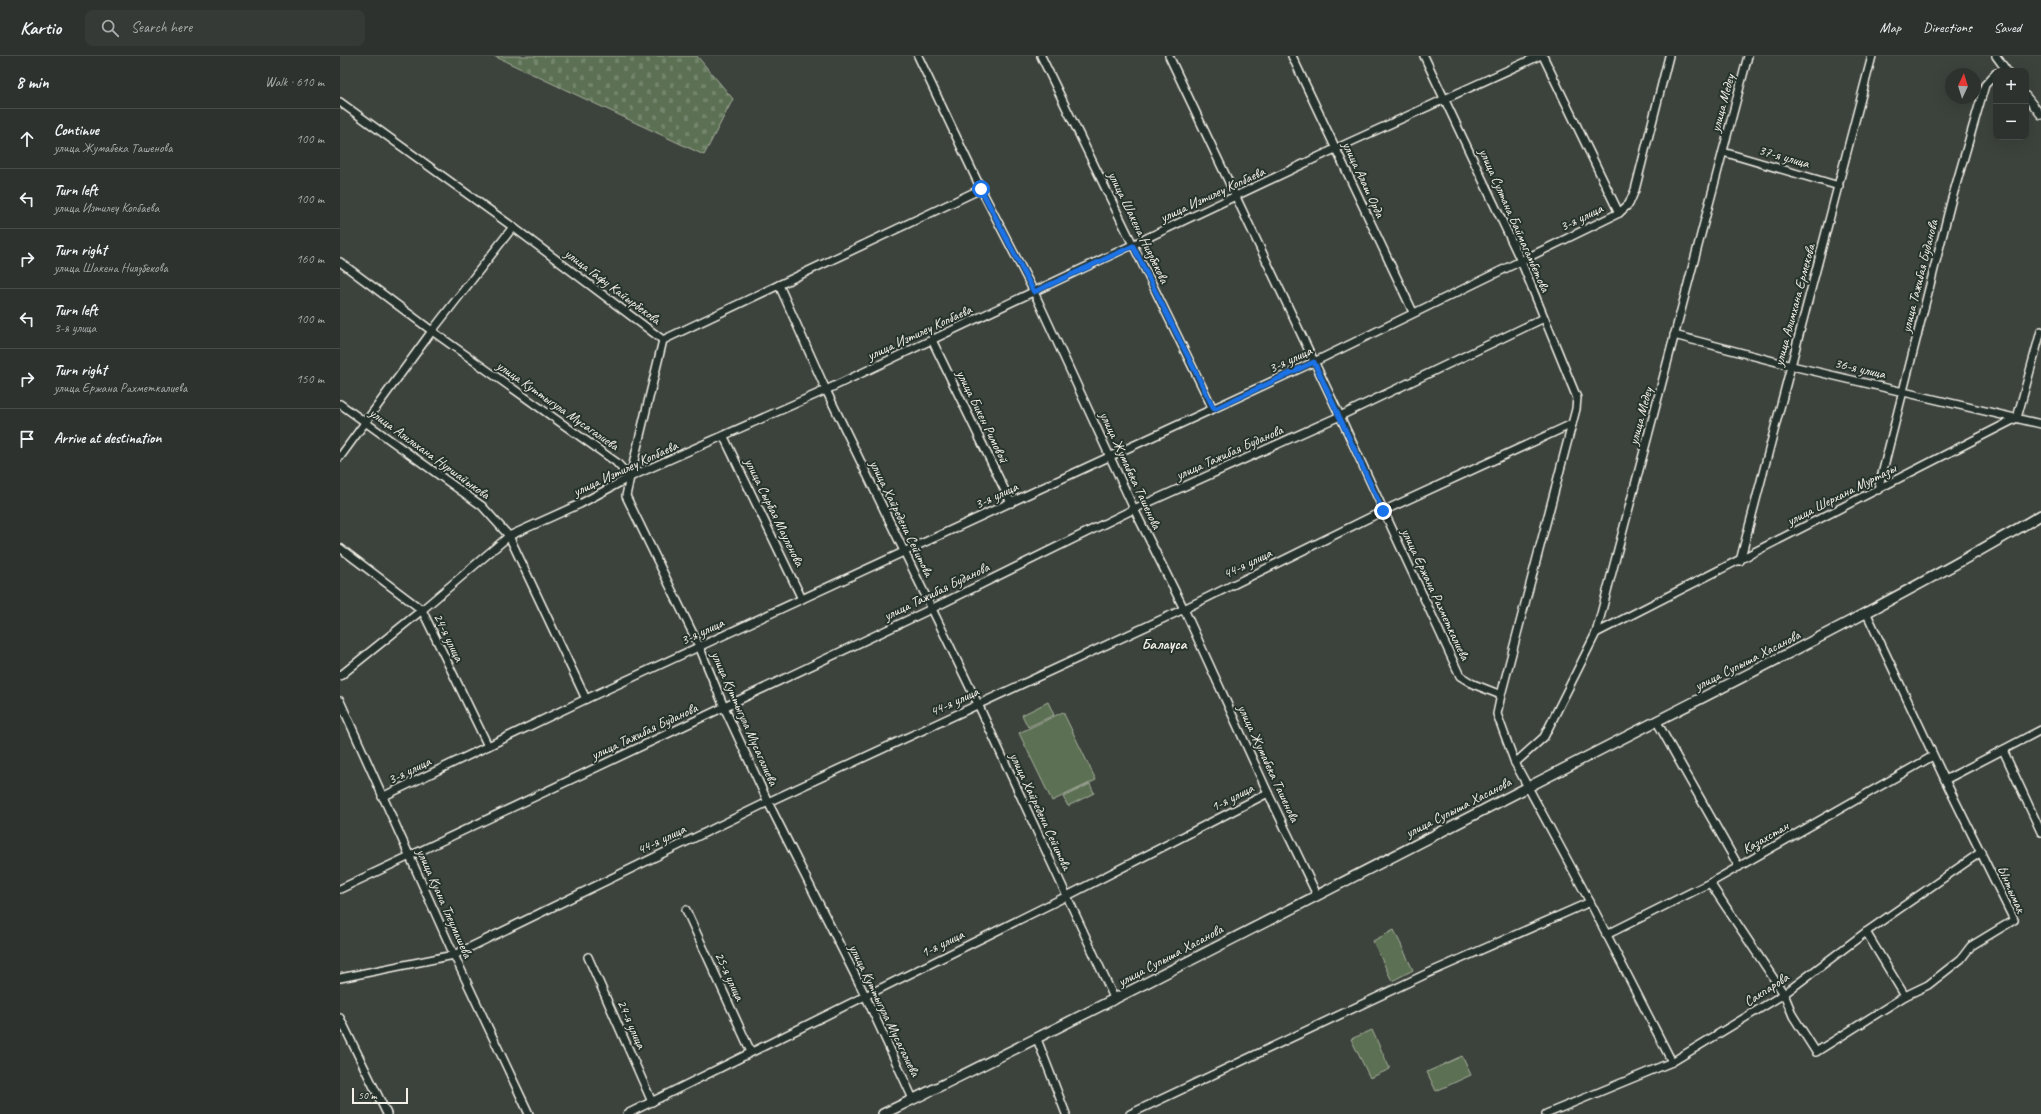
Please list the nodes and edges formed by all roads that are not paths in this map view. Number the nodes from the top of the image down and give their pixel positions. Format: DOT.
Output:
graph roads {
  1 [pos="918,56"];
  2 [pos="1041,56"];
  3 [pos="1169,56"];
  4 [pos="1292,56"];
  5 [pos="1424,56"];
  6 [pos="1539,56"];
  7 [pos="1543,56"];
  8 [pos="1669,56"];
  9 [pos="1748,56"];
  10 [pos="1872,56"];
  11 [pos="1996,56"];
  12 [pos="2005,68"];
  13 [pos="1993,76"];
  14 [pos="1445,98"];
  15 [pos="2029,100"];
  16 [pos="340,102"];
  17 [pos="2041,115"];
  18 [pos="1335,150"];
  19 [pos="1722,152"];
  20 [pos="1839,186"];
  21 [pos="981,189"];
  22 [pos="1237,197"];
  23 [pos="1619,213"];
  24 [pos="513,227"];
  25 [pos="1133,246"];
  26 [pos="1521,261"];
  27 [pos="340,262"];
  28 [pos="779,285"];
  29 [pos="1034,292"];
  30 [pos="1413,312"];
  31 [pos="1544,318"];
  32 [pos="432,331"];
  33 [pos="2041,331"];
  34 [pos="1674,335"];
  35 [pos="663,340"];
  36 [pos="932,340"];
  37 [pos="1314,362"];
  38 [pos="1792,366"];
  39 [pos="826,390"];
  40 [pos="1903,392"];
  41 [pos="340,404"];
  42 [pos="1214,409"];
  43 [pos="1340,416"];
  44 [pos="2017,418"];
  45 [pos="364,422"];
  46 [pos="1572,424"];
  47 [pos="2041,424"];
  48 [pos="724,437"];
  49 [pos="340,457"];
  50 [pos="1110,457"];
  51 [pos="630,477"];
  52 [pos="1878,490"];
  53 [pos="1011,502"];
  54 [pos="1134,509"];
  55 [pos="1383,511"];
  56 [pos="2041,515"];
  57 [pos="508,536"];
  58 [pos="340,548"];
  59 [pos="904,552"];
  60 [pos="1740,561"];
  61 [pos="802,598"];
  62 [pos="932,609"];
  63 [pos="1184,609"];
  64 [pos="422,610"];
  65 [pos="1867,614"];
  66 [pos="1596,633"];
  67 [pos="699,646"];
  68 [pos="340,676"];
  69 [pos="1501,695"];
  70 [pos="586,699"];
  71 [pos="340,701"];
  72 [pos="978,704"];
  73 [pos="724,707"];
  74 [pos="1657,722"];
  75 [pos="2041,730"];
  76 [pos="488,746"];
  77 [pos="2003,750"];
  78 [pos="1933,756"];
  79 [pos="1515,763"];
  80 [pos="1945,780"];
  81 [pos="1529,787"];
  82 [pos="1268,794"];
  83 [pos="382,797"];
  84 [pos="768,802"];
  85 [pos="2041,832"];
  86 [pos="1981,852"];
  87 [pos="410,856"];
  88 [pos="1739,867"];
  89 [pos="1710,883"];
  90 [pos="340,889"];
  91 [pos="1317,895"];
  92 [pos="1067,896"];
  93 [pos="1590,902"];
  94 [pos="686,910"];
  95 [pos="1866,932"];
  96 [pos="1606,935"];
  97 [pos="454,955"];
  98 [pos="588,956"];
  99 [pos="340,978"];
  100 [pos="1784,994"];
  101 [pos="865,995"];
  102 [pos="1905,996"];
  103 [pos="1114,1000"];
  104 [pos="340,1018"];
  105 [pos="1037,1038"];
  106 [pos="751,1052"];
  107 [pos="1672,1062"];
  108 [pos="913,1099"];
  109 [pos="652,1102"];
  110 [pos="387,1114"];
  111 [pos="529,1114"];
  112 [pos="627,1114"];
  113 [pos="883,1114"];
  114 [pos="1066,1114"];
  115 [pos="1130,1114"];
  116 [pos="1546,1114"];
  1 -- 21 [label="street, улица Жумабека Ташенова"];
  2 -- 25 [label="street, улица Шакена Ниязбекова"];
  3 -- 22 [label="street, улица Ержана Рахметкалиева"];
  4 -- 18 [label="street, улица Алаш Орда"];
  5 -- 14 [label="street, улица Султана Баймагамбетова"];
  6 -- 14 [label="street, улица Изтилеу Копбаева"];
  7 -- 23 [label="street"];
  8 -- 23 [label="street"];
  9 -- 19 [label="street, улица Медеу"];
  10 -- 20 [label="street, улица Алимхана Ермекова"];
  11 -- 12 [label="street"];
  13 -- 40 [label="street, улица Тажибая Буданова"];
  14 -- 18 [label="street, улица Изтилеу Копбаева"];
  14 -- 26 [label="street, улица Султана Баймагамбетова"];
  15 -- 17 [label="street"];
  16 -- 24 [label="street, улица Гафу Кайырбекова"];
  18 -- 22 [label="street, улица Изтилеу Копбаева"];
  18 -- 30 [label="street, улица Алаш Орда"];
  19 -- 20 [label="street, 37-я улица"];
  19 -- 34 [label="street, улица Медеу"];
  20 -- 38 [label="street, улица Алимхана Ермекова"];
  21 -- 28 [label="street, улица Гафу Кайырбекова"];
  21 -- 29 [label="street, улица Жумабека Ташенова"];
  22 -- 25 [label="street, улица Изтилеу Копбаева"];
  22 -- 37 [label="street, улица Ержана Рахметкалиева"];
  23 -- 26 [label="street, 3-я улица"];
  24 -- 32 [label="street"];
  24 -- 35 [label="street, улица Гафу Кайырбекова"];
  25 -- 29 [label="street, улица Изтилеу Копбаева"];
  25 -- 42 [label="street, улица Шакена Ниязбекова"];
  26 -- 30 [label="street, 3-я улица"];
  26 -- 31 [label="street, улица Султана Баймагамбетова"];
  27 -- 32 [label="street, улица Куттыгула Мусагалиева"];
  28 -- 35 [label="street, улица Гафу Кайырбекова"];
  28 -- 39 [label="street, улица Хайредена Сейитова"];
  29 -- 36 [label="street, улица Изтилеу Копбаева"];
  29 -- 50 [label="street, улица Жумабека Ташенова"];
  30 -- 37 [label="street, 3-я улица"];
  31 -- 43 [label="street, улица Тажибая Буданова"];
  31 -- 46 [label="street, улица Султана Баймагамбетова"];
  32 -- 45 [label="street"];
  32 -- 51 [label="street, улица Куттыгула Мусагалиева"];
  33 -- 44 [label="street"];
  34 -- 38 [label="street, 36-я улица"];
  34 -- 66 [label="street, улица Медеу"];
  35 -- 51 [label="street"];
  36 -- 39 [label="street, улица Изтилеу Копбаева"];
  36 -- 53 [label="street, улица Бикен Римовой"];
  37 -- 42 [label="street, 3-я улица"];
  37 -- 43 [label="street, улица Ержана Рахметкалиева"];
  38 -- 40 [label="street, 36-я улица"];
  38 -- 60 [label="street, улица Алимхана Ермекова"];
  39 -- 48 [label="street, улица Изтилеу Копбаева"];
  39 -- 59 [label="street, улица Хайредена Сейитова"];
  40 -- 44 [label="street, 36-я улица"];
  40 -- 52 [label="street, улица Тажибая Буданова"];
  41 -- 45 [label="street, улица Азильхана Нуршайыкова"];
  42 -- 50 [label="street, 3-я улица"];
  43 -- 54 [label="street, улица Тажибая Буданова"];
  43 -- 55 [label="street, улица Ержана Рахметкалиева"];
  44 -- 47 [label="street, 36-я улица"];
  44 -- 52 [label="street, улица Шерхана Муртазы"];
  45 -- 49 [label="street"];
  45 -- 57 [label="street, улица Азильхана Нуршайыкова"];
  46 -- 55 [label="street, 44-я улица"];
  46 -- 69 [label="street"];
  48 -- 51 [label="street, улица Изтилеу Копбаева"];
  48 -- 61 [label="street, улица Сырбая Мауленова"];
  50 -- 53 [label="street, 3-я улица"];
  50 -- 54 [label="street, улица Жумабека Ташенова"];
  51 -- 57 [label="street, улица Изтилеу Копбаева"];
  51 -- 67 [label="street, улица Куттыгула Мусагалиева"];
  52 -- 60 [label="street, улица Шерхана Муртазы"];
  53 -- 59 [label="street, 3-я улица"];
  54 -- 62 [label="street, улица Тажибая Буданова"];
  54 -- 63 [label="street, улица Жумабека Ташенова"];
  55 -- 63 [label="street, 44-я улица"];
  55 -- 69 [label="street, улица Ержана Рахметкалиева"];
  56 -- 65 [label="street, улица Супыша Хасанова"];
  57 -- 64 [label="street, улица Изтилеу Копбаева"];
  57 -- 70 [label="street, улица Азильхана Нуршайыкова"];
  58 -- 64 [label="street, 24-я улица"];
  59 -- 61 [label="street, 3-я улица"];
  59 -- 62 [label="street, улица Хайредена Сейитова"];
  60 -- 66 [label="street, улица Шерхана Муртазы"];
  61 -- 67 [label="street, 3-я улица"];
  62 -- 72 [label="street, улица Хайредена Сейитова"];
  62 -- 73 [label="street, улица Тажибая Буданова"];
  63 -- 72 [label="street, 44-я улица"];
  63 -- 82 [label="street, улица Жумабека Ташенова"];
  64 -- 68 [label="street, улица Изтилеу Копбаева"];
  64 -- 76 [label="street, 24-я улица"];
  65 -- 74 [label="street, улица Супыша Хасанова"];
  65 -- 78 [label="street, Ынтымак"];
  66 -- 79 [label="street, улица Медеу"];
  67 -- 70 [label="street, 3-я улица"];
  67 -- 73 [label="street, улица Куттыгула Мусагалиева"];
  69 -- 79 [label="street"];
  70 -- 76 [label="street, 3-я улица"];
  71 -- 83 [label="street, улица Куана Тлеумашева"];
  72 -- 84 [label="street, 44-я улица"];
  72 -- 92 [label="street, улица Хайредена Сейитова"];
  73 -- 84 [label="street, улица Куттыгула Мусагалиева"];
  73 -- 87 [label="street, улица Тажибая Буданова"];
  74 -- 81 [label="street, улица Супыша Хасанова"];
  74 -- 88 [label="street"];
  75 -- 77 [label="street"];
  76 -- 83 [label="street, 3-я улица"];
  77 -- 80 [label="street"];
  77 -- 85 [label="street"];
  78 -- 80 [label="street, Ынтымак"];
  78 -- 88 [label="street, Казахстан"];
  79 -- 81 [label="street"];
  80 -- 86 [label="street, Ынтымак"];
  81 -- 91 [label="street, улица Супыша Хасанова"];
  81 -- 93 [label="street"];
  82 -- 91 [label="street, улица Жумабека Ташенова"];
  82 -- 92 [label="street, 1-я улица"];
  83 -- 87 [label="street, улица Куана Тлеумашева"];
  84 -- 97 [label="street, 44-я улица"];
  84 -- 101 [label="street, улица Куттыгула Мусагалиева"];
  86 -- 95 [label="street, Сакпарова"];
  86 -- 102 [label="street, Ынтымак"];
  87 -- 90 [label="street, улица Тажибая Буданова"];
  87 -- 97 [label="street, улица Куана Тлеумашева"];
  88 -- 89 [label="street, Казахстан"];
  89 -- 96 [label="street, Казахстан"];
  89 -- 100 [label="street"];
  91 -- 103 [label="street, улица Супыша Хасанова"];
  92 -- 101 [label="street, 1-я улица"];
  92 -- 103 [label="street, улица Хайредена Сейитова"];
  93 -- 96 [label="street"];
  93 -- 115 [label="street"];
  94 -- 106 [label="street, 25-я улица"];
  95 -- 100 [label="street, Сакпарова"];
  95 -- 102 [label="street"];
  96 -- 107 [label="street"];
  97 -- 99 [label="street, 44-я улица"];
  97 -- 111 [label="street, улица Куана Тлеумашева"];
  98 -- 109 [label="street, 24-я улица"];
  100 -- 102 [label="street, Ынтымак"];
  100 -- 107 [label="street, Сакпарова"];
  101 -- 106 [label="street, 1-я улица"];
  101 -- 108 [label="street, улица Куттыгула Мусагалиева"];
  103 -- 105 [label="street, улица Супыша Хасанова"];
  104 -- 110 [label="street"];
  105 -- 108 [label="street, улица Супыша Хасанова"];
  105 -- 114 [label="street"];
  106 -- 109 [label="street, 1-я улица"];
  107 -- 116 [label="street, Сакпарова"];
  108 -- 113 [label="street, улица Супыша Хасанова"];
  109 -- 112 [label="street, 1-я улица"];
}
